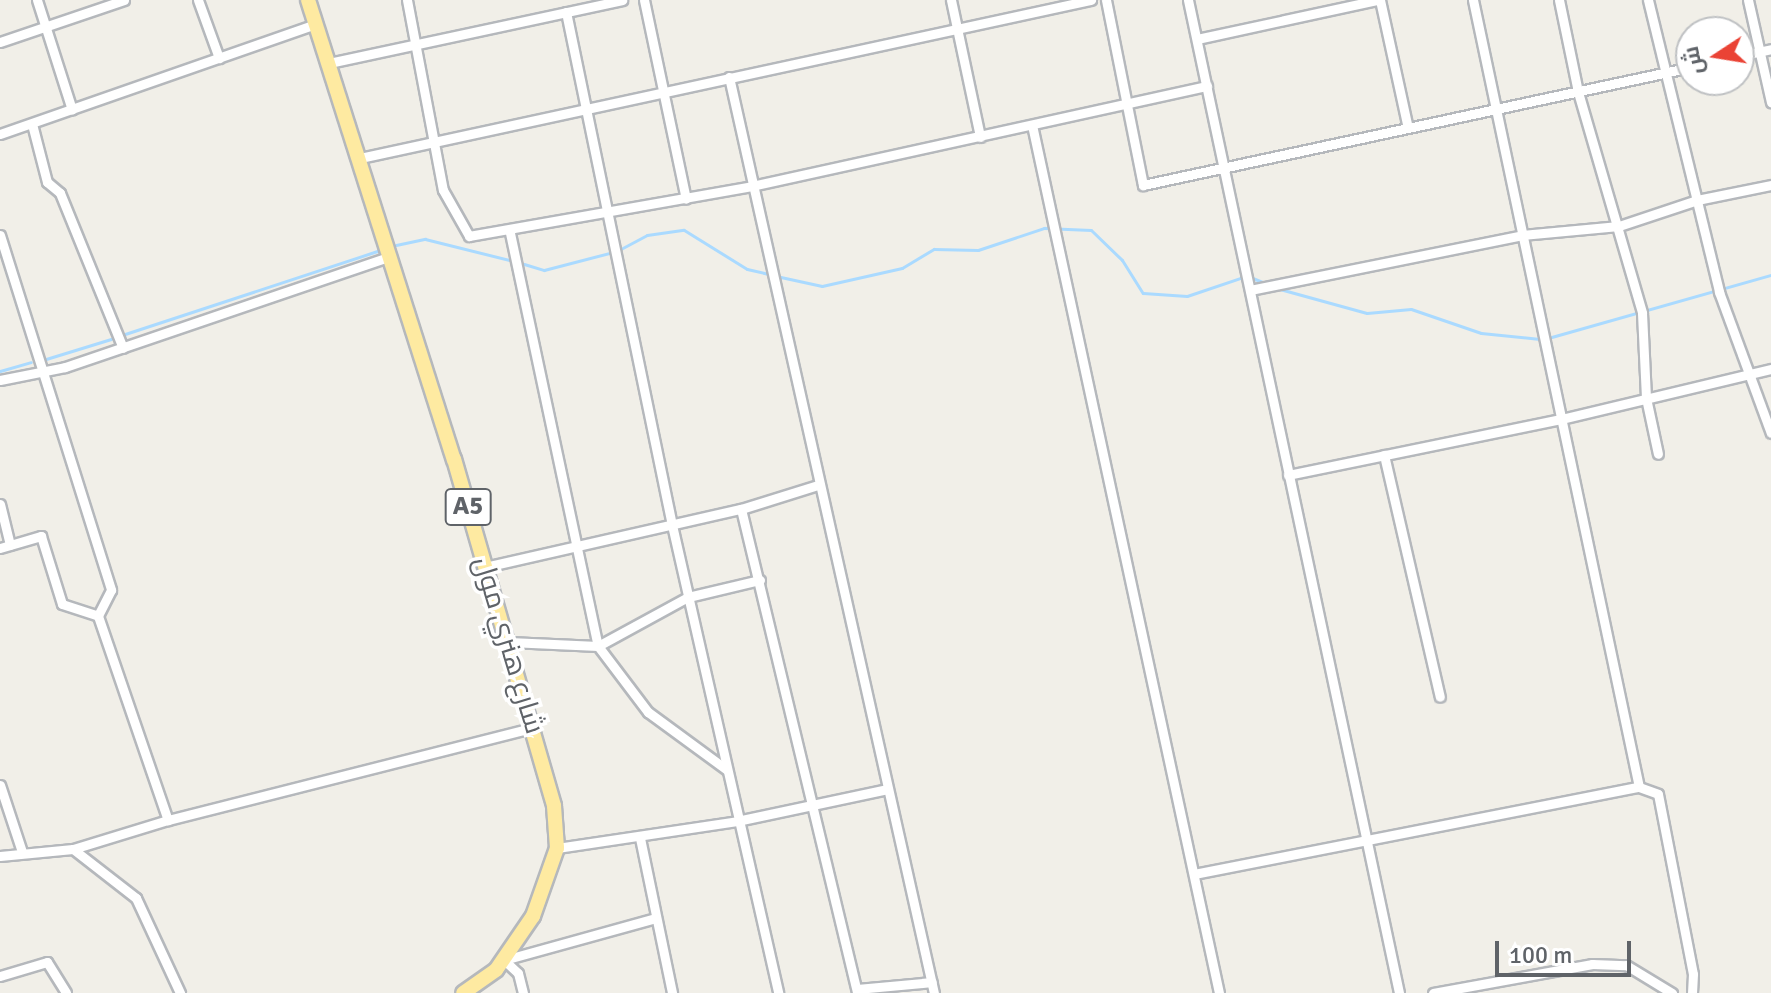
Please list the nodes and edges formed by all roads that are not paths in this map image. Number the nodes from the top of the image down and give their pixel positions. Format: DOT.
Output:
graph roads {
  1 [pos="37,0"];
  2 [pos="124,0"];
  3 [pos="198,0"];
  4 [pos="308,0"];
  5 [pos="407,0"];
  6 [pos="622,0"];
  7 [pos="644,0"];
  8 [pos="951,0"];
  9 [pos="1091,0"];
  10 [pos="1106,0"];
  11 [pos="1188,0"];
  12 [pos="1379,0"];
  13 [pos="1473,0"];
  14 [pos="1559,0"];
  15 [pos="1648,0"];
  16 [pos="1748,0"];
  17 [pos="1328,5"];
  18 [pos="566,12"];
  19 [pos="316,24"];
  20 [pos="46,26"];
  21 [pos="958,29"];
  22 [pos="1197,39"];
  23 [pos="0,42"];
  24 [pos="416,45"];
  25 [pos="1771,49"];
  26 [pos="1759,52"];
  27 [pos="1755,53"];
  28 [pos="219,58"];
  29 [pos="329,63"];
  30 [pos="1675,71"];
  31 [pos="1666,73"];
  32 [pos="729,77"];
  33 [pos="1207,86"];
  34 [pos="661,91"];
  35 [pos="1578,92"];
  36 [pos="1771,102"];
  37 [pos="1127,104"];
  38 [pos="588,108"];
  39 [pos="72,110"];
  40 [pos="1495,110"];
  41 [pos="32,124"];
  42 [pos="1032,125"];
  43 [pos="1408,128"];
  44 [pos="0,134"];
  45 [pos="980,137"];
  46 [pos="434,142"];
  47 [pos="360,158"];
  48 [pos="1224,168"];
  49 [pos="1771,185"];
  50 [pos="752,186"];
  51 [pos="686,199"];
  52 [pos="1697,200"];
  53 [pos="610,213"];
  54 [pos="1619,226"];
  55 [pos="510,233"];
  56 [pos="0,235"];
  57 [pos="1522,235"];
  58 [pos="391,256"];
  59 [pos="1250,290"];
  60 [pos="123,348"];
  61 [pos="41,369"];
  62 [pos="1771,369"];
  63 [pos="1748,374"];
  64 [pos="0,380"];
  65 [pos="1646,398"];
  66 [pos="1561,419"];
  67 [pos="1771,433"];
  68 [pos="1658,454"];
  69 [pos="1384,455"];
  70 [pos="1288,475"];
  71 [pos="818,485"];
  72 [pos="0,504"];
  73 [pos="741,509"];
  74 [pos="672,525"];
  75 [pos="5,547"];
  76 [pos="574,547"];
  77 [pos="485,567"];
  78 [pos="760,580"];
  79 [pos="688,597"];
  80 [pos="98,616"];
  81 [pos="509,642"];
  82 [pos="598,646"];
  83 [pos="1440,697"];
  84 [pos="535,727"];
  85 [pos="726,769"];
  86 [pos="0,785"];
  87 [pos="1639,787"];
  88 [pos="888,789"];
  89 [pos="811,805"];
  90 [pos="168,820"];
  91 [pos="737,821"];
  92 [pos="640,838"];
  93 [pos="1367,841"];
  94 [pos="557,848"];
  95 [pos="73,849"];
  96 [pos="22,852"];
  97 [pos="0,856"];
  98 [pos="1194,874"];
  99 [pos="655,918"];
  100 [pos="504,960"];
  101 [pos="0,976"];
  102 [pos="933,988"];
  103 [pos="857,991"];
  104 [pos="66,993"];
  105 [pos="180,993"];
  106 [pos="463,993"];
  107 [pos="523,993"];
  108 [pos="672,993"];
  109 [pos="778,993"];
  110 [pos="1219,993"];
  111 [pos="1399,993"];
  112 [pos="1433,993"];
  113 [pos="1672,993"];
  114 [pos="1692,993"];
  1 -- 20 [label="street"];
  2 -- 20 [label="street"];
  3 -- 28 [label="street"];
  4 -- 19 [label="highway, شارع هنري مول / A5"];
  5 -- 24 [label="street"];
  6 -- 18 [label="street"];
  7 -- 34 [label="street"];
  8 -- 21 [label="street"];
  9 -- 21 [label="street"];
  10 -- 37 [label="street"];
  11 -- 22 [label="street"];
  12 -- 17 [label="street"];
  12 -- 43 [label="street"];
  13 -- 40 [label="street"];
  14 -- 35 [label="street"];
  15 -- 31 [label="street"];
  16 -- 26 [label="street"];
  17 -- 22 [label="street"];
  18 -- 24 [label="street"];
  18 -- 38 [label="street"];
  19 -- 28 [label="street"];
  19 -- 29 [label="highway, شارع هنري مول / A5"];
  20 -- 23 [label="street"];
  20 -- 39 [label="street"];
  21 -- 32 [label="street"];
  21 -- 45 [label="street"];
  22 -- 33 [label="street"];
  24 -- 29 [label="street"];
  24 -- 46 [label="street"];
  25 -- 26 [label="street"];
  26 -- 27 [label="street"];
  26 -- 36 [label="street"];
  28 -- 39 [label="street"];
  29 -- 47 [label="highway, شارع هنري مول / A5"];
  30 -- 31 [label="street"];
  31 -- 35 [label="street"];
  31 -- 52 [label="street"];
  32 -- 34 [label="street"];
  32 -- 50 [label="street"];
  33 -- 37 [label="street"];
  33 -- 48 [label="street"];
  34 -- 38 [label="street"];
  34 -- 51 [label="street"];
  35 -- 40 [label="street"];
  35 -- 54 [label="street"];
  37 -- 42 [label="street"];
  37 -- 48 [label="street"];
  38 -- 46 [label="street"];
  38 -- 53 [label="street"];
  39 -- 41 [label="street"];
  40 -- 43 [label="street"];
  40 -- 57 [label="street"];
  41 -- 44 [label="street"];
  41 -- 60 [label="street"];
  42 -- 45 [label="street"];
  42 -- 98 [label="street"];
  43 -- 48 [label="street"];
  45 -- 50 [label="street"];
  46 -- 47 [label="street"];
  46 -- 55 [label="street"];
  47 -- 58 [label="highway, شارع هنري مول / A5"];
  48 -- 59 [label="street"];
  49 -- 52 [label="street"];
  50 -- 51 [label="street"];
  50 -- 71 [label="street"];
  51 -- 53 [label="street"];
  52 -- 54 [label="street"];
  52 -- 63 [label="street"];
  53 -- 55 [label="street"];
  53 -- 74 [label="street"];
  54 -- 57 [label="street"];
  54 -- 65 [label="street"];
  55 -- 76 [label="street"];
  56 -- 61 [label="street"];
  57 -- 59 [label="street"];
  57 -- 66 [label="street"];
  58 -- 60 [label="street"];
  58 -- 77 [label="highway, شارع هنري مول / A5"];
  59 -- 70 [label="street"];
  60 -- 61 [label="street"];
  61 -- 64 [label="street"];
  61 -- 80 [label="street"];
  62 -- 63 [label="street"];
  63 -- 65 [label="street"];
  63 -- 67 [label="street"];
  65 -- 66 [label="street"];
  65 -- 68 [label="street"];
  66 -- 69 [label="street"];
  66 -- 87 [label="street"];
  69 -- 70 [label="street"];
  69 -- 83 [label="street"];
  70 -- 93 [label="street"];
  71 -- 73 [label="street"];
  71 -- 88 [label="street"];
  72 -- 75 [label="street"];
  73 -- 74 [label="street"];
  73 -- 78 [label="street"];
  74 -- 76 [label="street"];
  74 -- 79 [label="street"];
  75 -- 80 [label="street"];
  76 -- 77 [label="street"];
  76 -- 82 [label="street"];
  77 -- 81 [label="highway, شارع هنري مول / A5"];
  78 -- 79 [label="street"];
  78 -- 89 [label="street"];
  79 -- 82 [label="street"];
  79 -- 85 [label="street"];
  80 -- 90 [label="street"];
  81 -- 82 [label="street"];
  81 -- 84 [label="highway, شارع هنري مول / A5"];
  82 -- 85 [label="street"];
  84 -- 90 [label="street"];
  84 -- 94 [label="highway, شارع هنري مول / A5"];
  85 -- 91 [label="street"];
  86 -- 96 [label="street"];
  87 -- 93 [label="street"];
  87 -- 114 [label="street"];
  88 -- 89 [label="street"];
  88 -- 102 [label="street"];
  89 -- 91 [label="street"];
  89 -- 103 [label="street"];
  90 -- 95 [label="street"];
  91 -- 92 [label="street"];
  91 -- 109 [label="street"];
  92 -- 94 [label="street"];
  92 -- 99 [label="street"];
  93 -- 98 [label="street"];
  93 -- 111 [label="street"];
  94 -- 100 [label="highway, شارع هنري مول / A5"];
  95 -- 96 [label="street"];
  95 -- 105 [label="street"];
  96 -- 97 [label="street"];
  98 -- 110 [label="street"];
  99 -- 100 [label="street"];
  99 -- 108 [label="street"];
  100 -- 106 [label="highway, شارع هنري مول / A5"];
  100 -- 107 [label="street"];
  101 -- 104 [label="street"];
  102 -- 103 [label="street"];
  112 -- 113 [label="street"];
}
